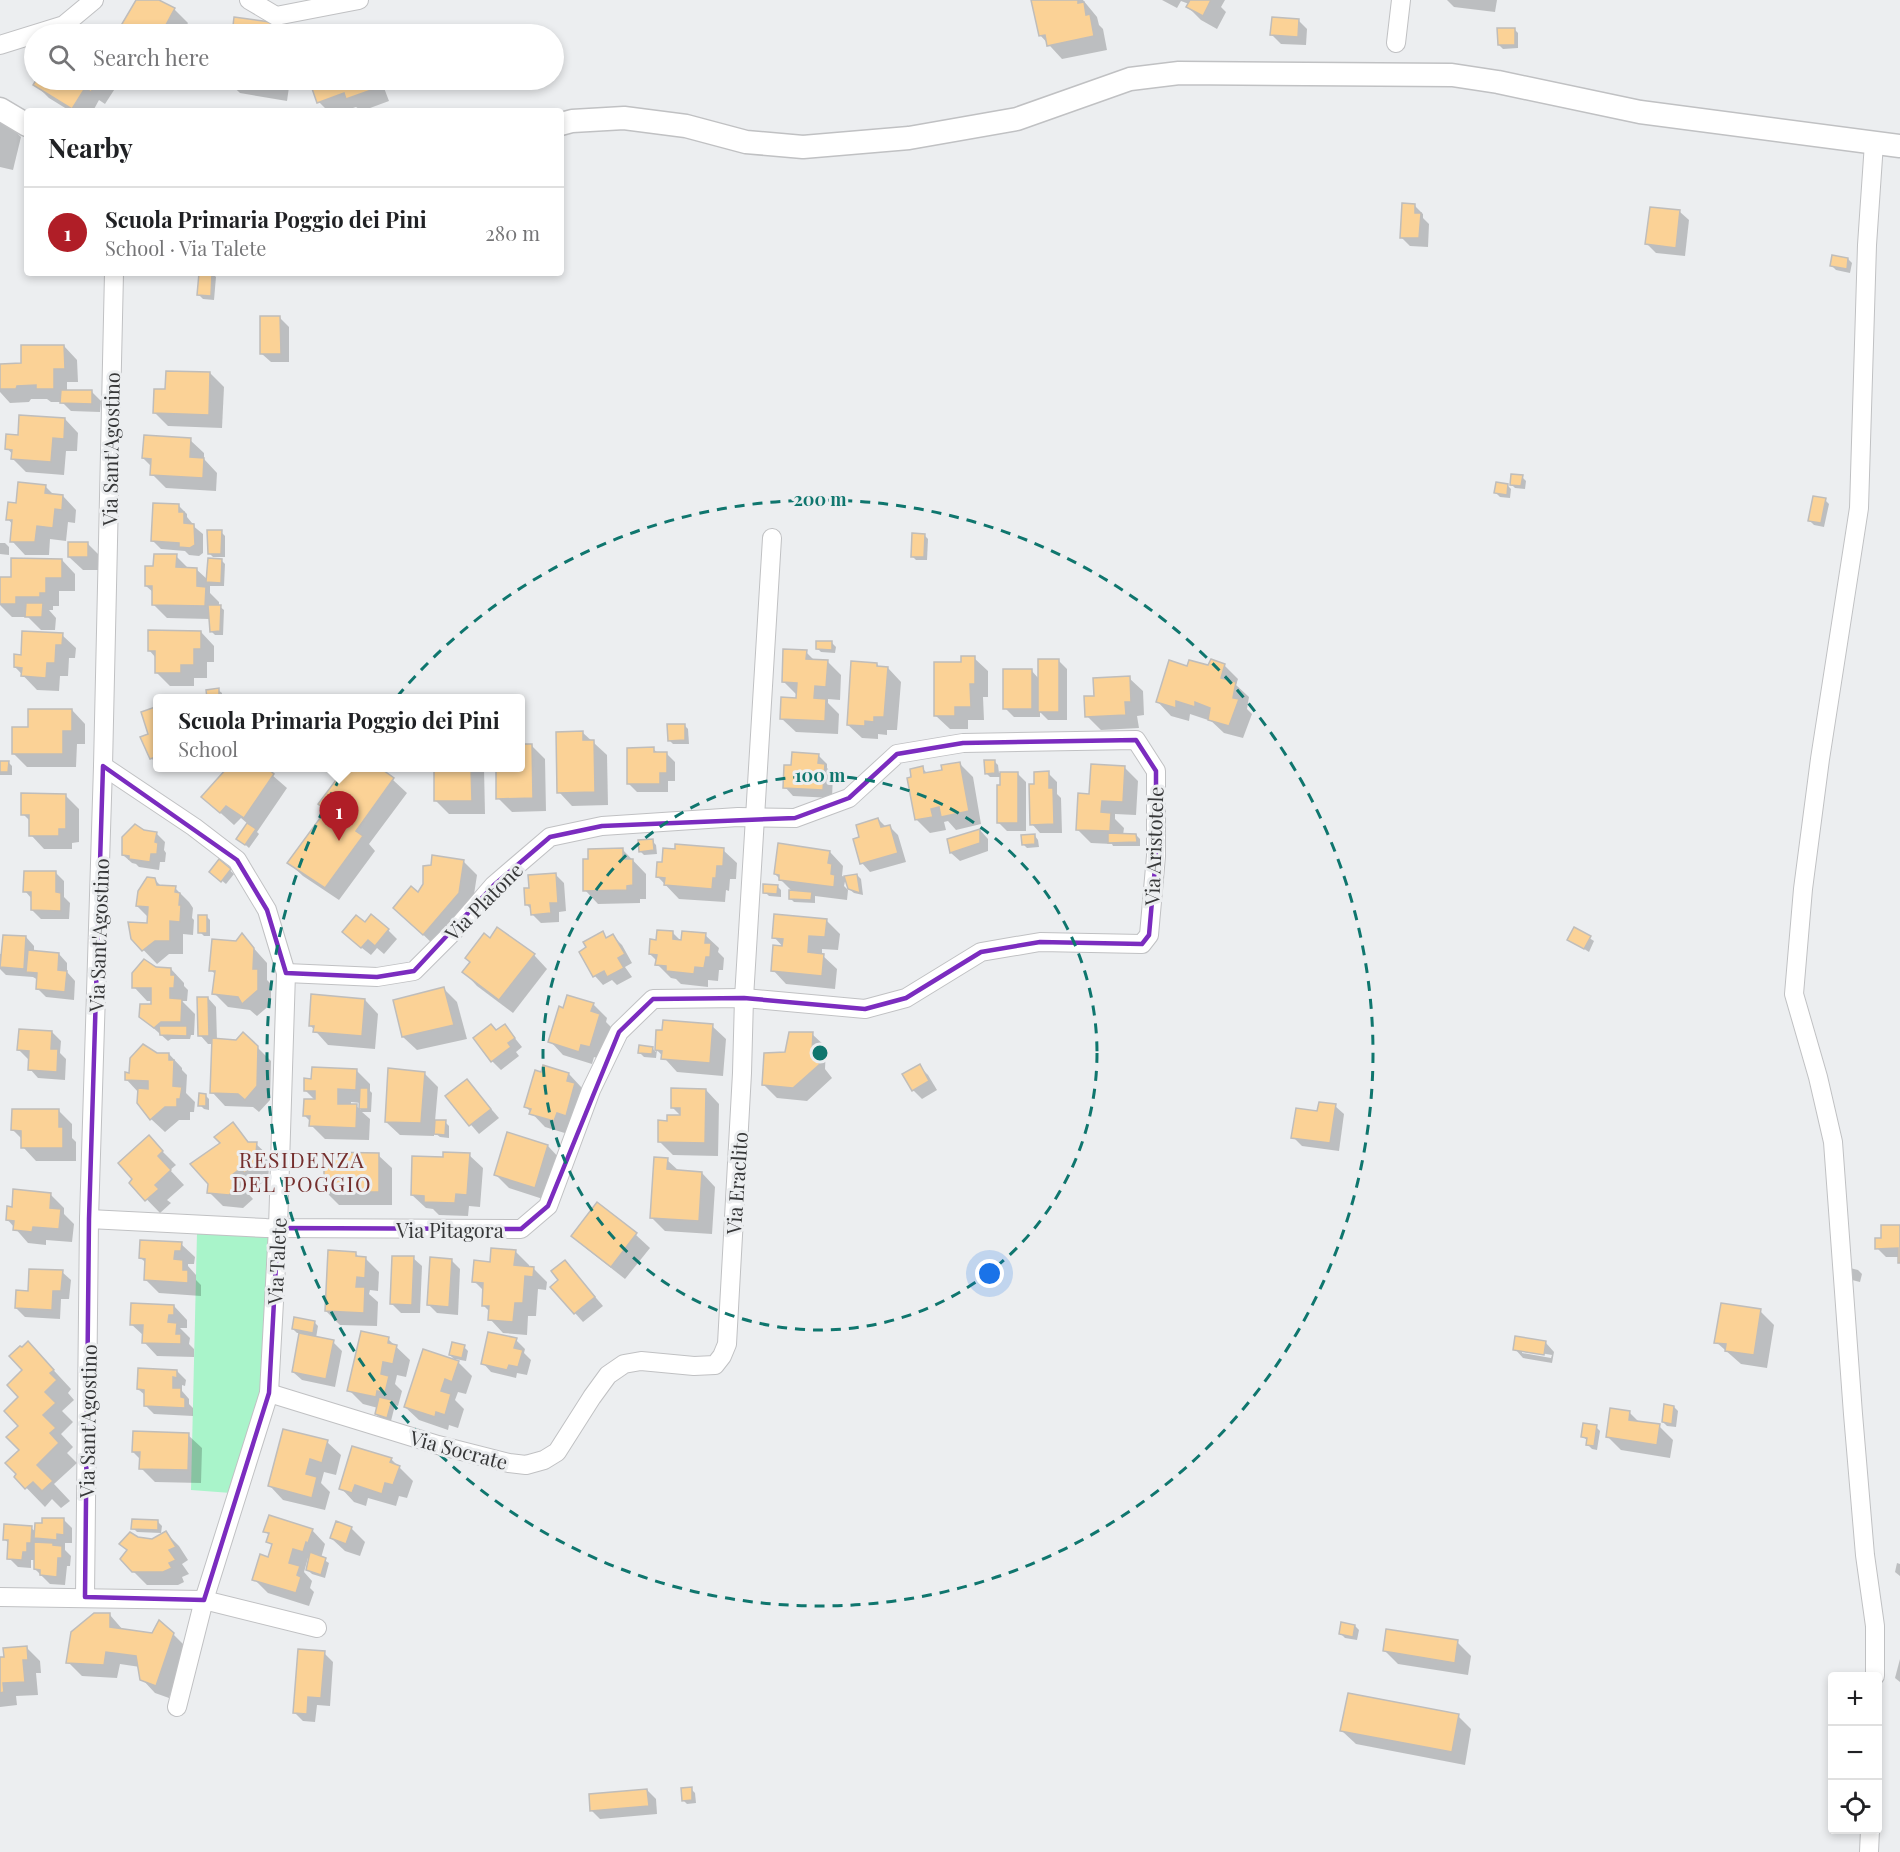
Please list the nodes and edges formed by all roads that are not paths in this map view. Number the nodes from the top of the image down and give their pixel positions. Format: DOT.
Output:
graph roads {
  1 [pos="94,0"];
  2 [pos="249,0"];
  3 [pos="360,0"];
  4 [pos="1401,0"];
  5 [pos="65,24"];
  6 [pos="24,38"];
  7 [pos="1396,43"];
  8 [pos="0,45"];
  9 [pos="0,109"];
  10 [pos="24,123"];
  11 [pos="564,123"];
  12 [pos="1874,143"];
  13 [pos="1900,146"];
  14 [pos="114,276"];
  15 [pos="772,538"];
  16 [pos="103,766"];
  17 [pos="754,818"];
  18 [pos="286,973"];
  19 [pos="744,998"];
  20 [pos="89,1219"];
  21 [pos="278,1228"];
  22 [pos="715,1365"];
  23 [pos="269,1393"];
  24 [pos="0,1597"];
  25 [pos="85,1597"];
  26 [pos="204,1600"];
  27 [pos="317,1628"];
  28 [pos="1875,1672"];
  29 [pos="177,1707"];
  30 [pos="1870,1834"];
  31 [pos="1869,1852"];
  1 -- 5 [label="street"];
  2 -- 3 [label="street"];
  4 -- 7 [label="street"];
  6 -- 8 [label="street"];
  9 -- 10 [label="street"];
  11 -- 12 [label="street"];
  12 -- 13 [label="street"];
  12 -- 28 [label="street"];
  14 -- 16 [label="street, Via Sant'Agostino"];
  15 -- 17 [label="street, Via Eraclito"];
  16 -- 18 [label="street, Via Talete"];
  16 -- 20 [label="street, Via Sant'Agostino"];
  17 -- 18 [label="street, Via Platone"];
  17 -- 19 [label="street, Via Eraclito"];
  17 -- 19 [label="street, Via Aristotele"];
  18 -- 21 [label="street, Via Talete"];
  19 -- 21 [label="street, Via Pitagora"];
  19 -- 22 [label="street, Via Eraclito"];
  20 -- 21 [label="street, Via Pitagora"];
  20 -- 25 [label="street, Via Sant'Agostino"];
  21 -- 23 [label="street, Via Talete"];
  22 -- 23 [label="street, Via Socrate"];
  23 -- 26 [label="street, Via Talete"];
  24 -- 25 [label="street"];
  25 -- 26 [label="street"];
  26 -- 27 [label="street"];
  26 -- 29 [label="street, Via Talete"];
  30 -- 31 [label="street"];
}
